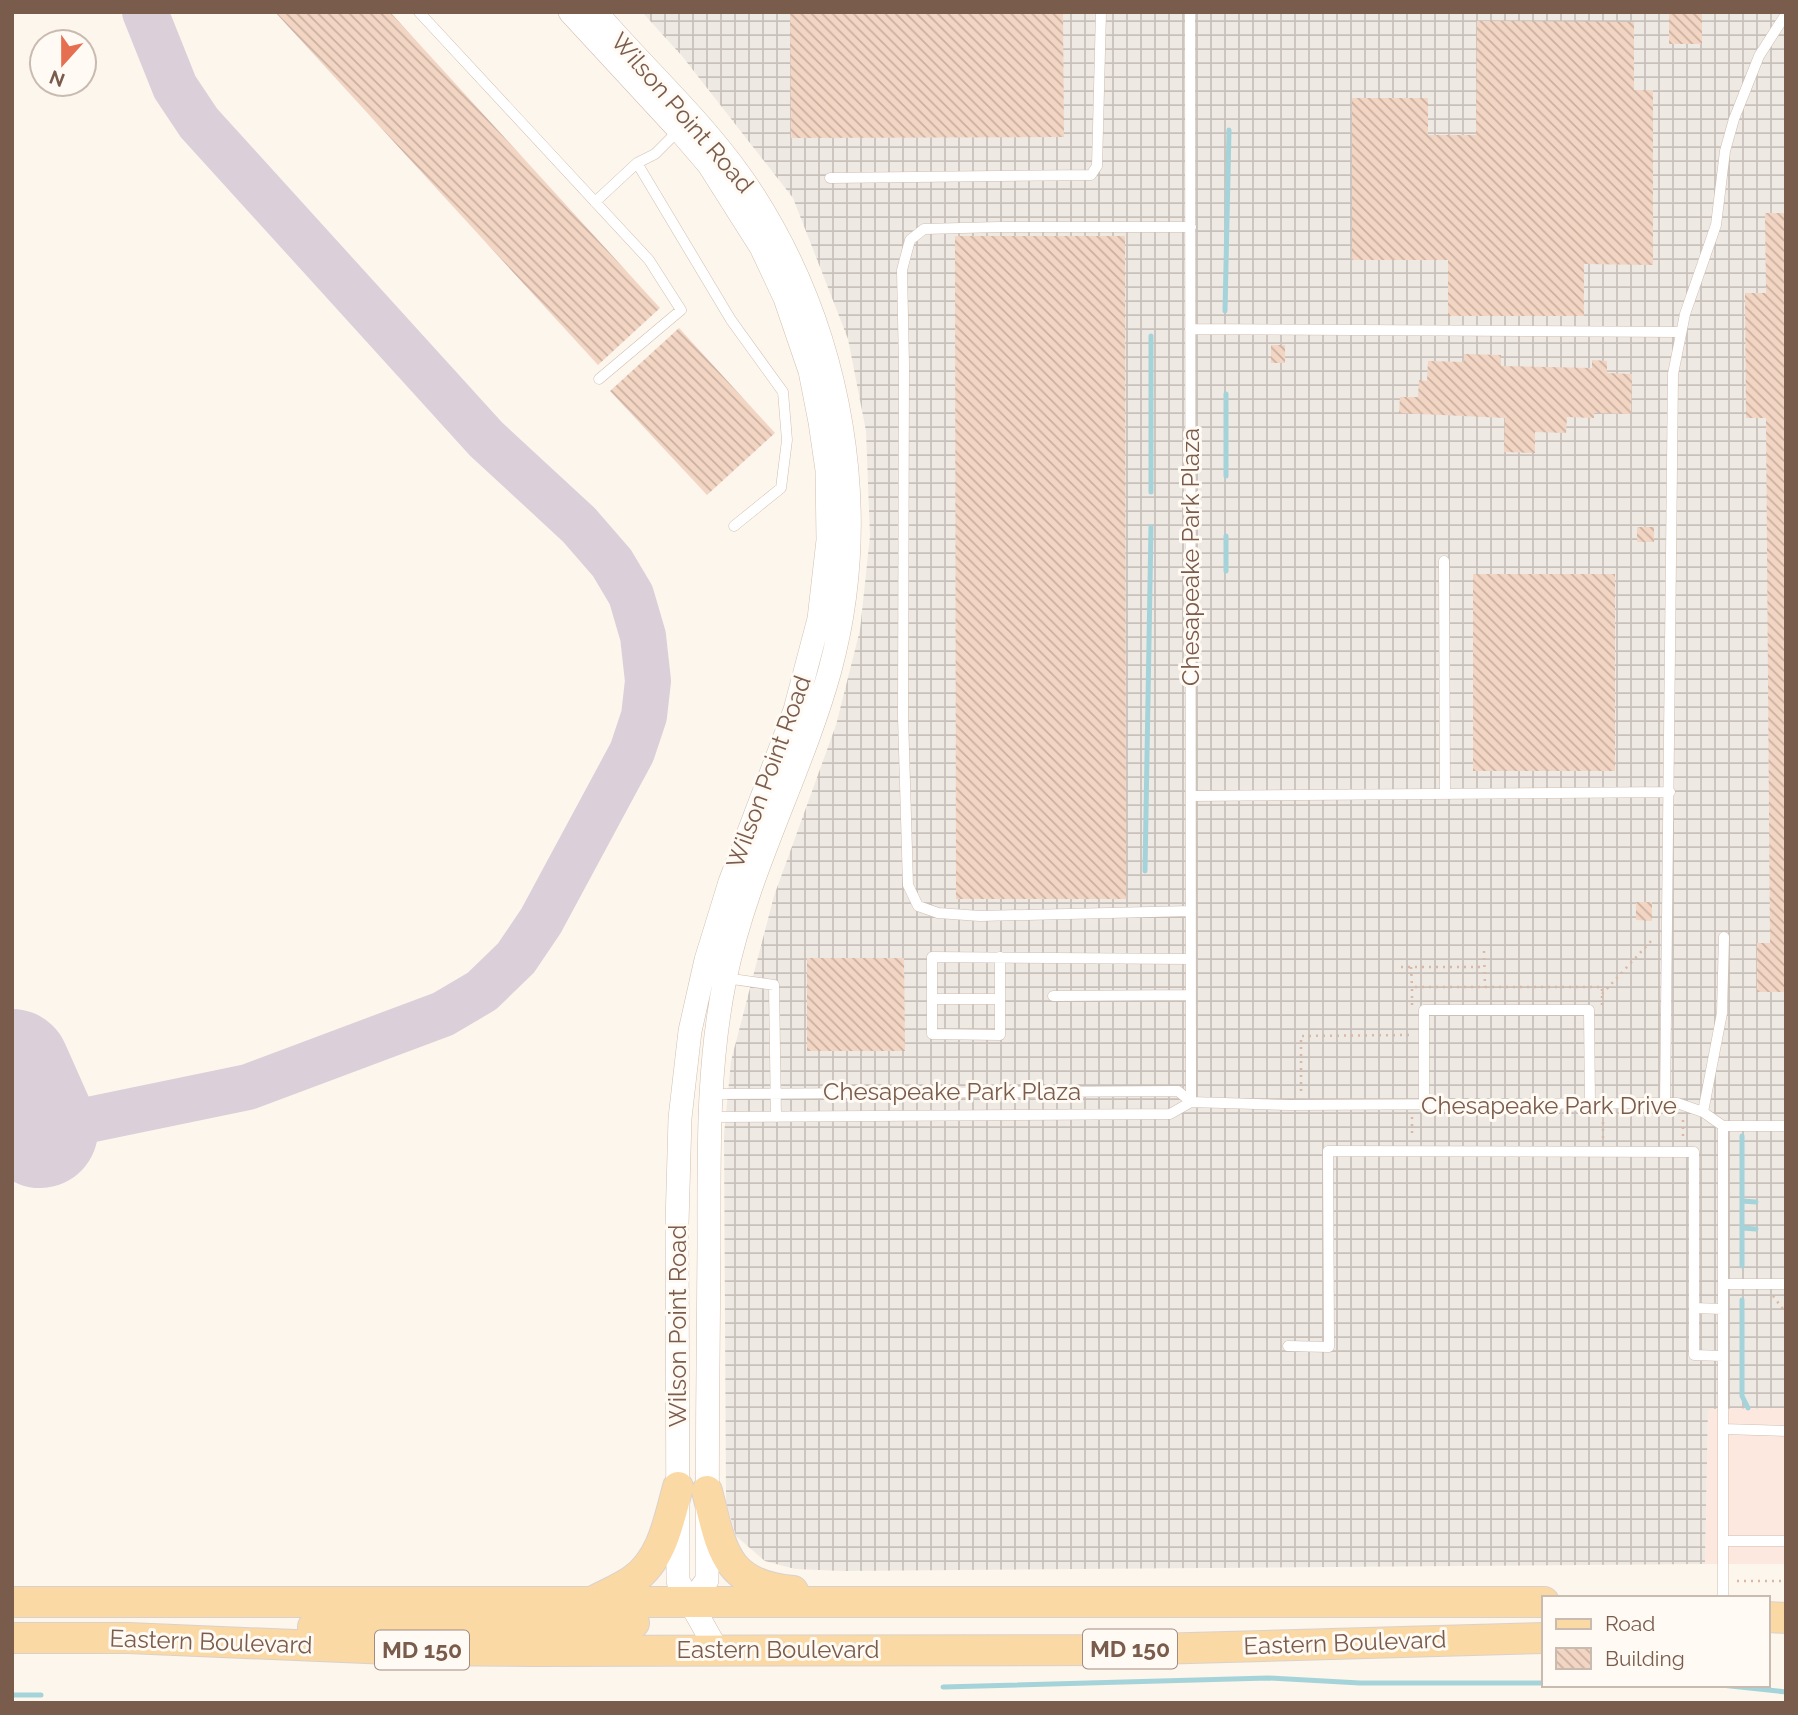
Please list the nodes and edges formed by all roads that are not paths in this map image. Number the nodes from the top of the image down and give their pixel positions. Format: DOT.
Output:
graph roads {
  1 [pos="419,12"];
  2 [pos="570,12"];
  3 [pos="596,12"];
  4 [pos="1101,12"];
  5 [pos="1190,12"];
  6 [pos="1786,14"];
  7 [pos="686,124"];
  8 [pos="637,163"];
  9 [pos="830,178"];
  10 [pos="595,202"];
  11 [pos="1191,228"];
  12 [pos="1191,329"];
  13 [pos="1681,332"];
  14 [pos="599,379"];
  15 [pos="734,526"];
  16 [pos="1444,561"];
  17 [pos="1670,792"];
  18 [pos="1445,793"];
  19 [pos="1191,796"];
  20 [pos="1191,911"];
  21 [pos="1724,937"];
  22 [pos="1000,957"];
  23 [pos="1191,959"];
  24 [pos="725,978"];
  25 [pos="1191,995"];
  26 [pos="1053,996"];
  27 [pos="932,999"];
  28 [pos="1000,999"];
  29 [pos="776,1092"];
  30 [pos="710,1094"];
  31 [pos="1191,1102"];
  32 [pos="1665,1103"];
  33 [pos="1590,1104"];
  34 [pos="1424,1105"];
  35 [pos="1703,1112"];
  36 [pos="709,1117"];
  37 [pos="776,1117"];
  38 [pos="1723,1126"];
  39 [pos="1786,1126"];
  40 [pos="1723,1284"];
  41 [pos="1786,1284"];
  42 [pos="1694,1308"];
  43 [pos="1723,1309"];
  44 [pos="1288,1346"];
  45 [pos="1723,1356"];
  46 [pos="1723,1429"];
  47 [pos="1786,1431"];
  48 [pos="677,1487"];
  49 [pos="707,1491"];
  50 [pos="1723,1541"];
  51 [pos="1786,1541"];
  52 [pos="1723,1596"];
  53 [pos="12,1602"];
  54 [pos="592,1602"];
  55 [pos="1542,1602"];
  56 [pos="690,1603"];
  57 [pos="891,1603"];
  58 [pos="1542,1627"];
  59 [pos="1542,1637"];
  60 [pos="12,1638"];
  61 [pos="128,1638"];
  62 [pos="1491,1639"];
  63 [pos="717,1650"];
  1 -- 10 [label="lane"];
  2 -- 7 [label="street, Wilson Point Road"];
  3 -- 7 [label="street, Wilson Point Road"];
  4 -- 9 [label="lane"];
  5 -- 11 [label="lane, Chesapeake Park Plaza"];
  6 -- 13 [label="lane"];
  7 -- 8 [label="lane"];
  7 -- 24 [label="street, Wilson Point Road"];
  7 -- 48 [label="street, Wilson Point Road"];
  8 -- 10 [label="lane"];
  8 -- 15 [label="lane"];
  10 -- 14 [label="lane"];
  11 -- 12 [label="lane, Chesapeake Park Plaza"];
  11 -- 20 [label="lane"];
  12 -- 13 [label="lane"];
  12 -- 19 [label="lane, Chesapeake Park Plaza"];
  13 -- 17 [label="lane"];
  16 -- 18 [label="lane"];
  17 -- 18 [label="lane"];
  17 -- 32 [label="lane"];
  18 -- 19 [label="lane"];
  19 -- 20 [label="lane, Chesapeake Park Plaza"];
  20 -- 23 [label="lane, Chesapeake Park Plaza"];
  21 -- 35 [label="lane"];
  22 -- 23 [label="lane"];
  22 -- 27 [label="lane"];
  22 -- 28 [label="lane"];
  23 -- 25 [label="lane, Chesapeake Park Plaza"];
  24 -- 29 [label="lane"];
  24 -- 30 [label="street, Wilson Point Road"];
  25 -- 26 [label="lane"];
  25 -- 31 [label="lane, Chesapeake Park Plaza"];
  27 -- 28 [label="lane"];
  27 -- 28 [label="lane"];
  29 -- 30 [label="lane, Chesapeake Park Plaza"];
  29 -- 31 [label="lane, Chesapeake Park Plaza"];
  29 -- 37 [label="lane"];
  30 -- 36 [label="street, Wilson Point Road"];
  31 -- 34 [label="lane, Chesapeake Park Drive"];
  31 -- 37 [label="lane, Chesapeake Park Plaza"];
  32 -- 33 [label="lane, Chesapeake Park Drive"];
  32 -- 35 [label="lane, Chesapeake Park Drive"];
  33 -- 34 [label="lane, Chesapeake Park Drive"];
  33 -- 34 [label="lane"];
  35 -- 38 [label="lane, Chesapeake Park Drive"];
  36 -- 37 [label="lane, Chesapeake Park Plaza"];
  36 -- 49 [label="street, Wilson Point Road"];
  38 -- 39 [label="lane"];
  38 -- 40 [label="lane"];
  40 -- 41 [label="lane"];
  40 -- 43 [label="lane"];
  42 -- 43 [label="lane"];
  42 -- 44 [label="lane"];
  42 -- 45 [label="lane"];
  43 -- 45 [label="lane"];
  45 -- 46 [label="lane"];
  46 -- 47 [label="lane"];
  46 -- 50 [label="lane"];
  48 -- 54 [label="main road"];
  48 -- 56 [label="street, Wilson Point Road"];
  49 -- 56 [label="street, Wilson Point Road"];
  49 -- 57 [label="main road"];
  50 -- 51 [label="lane"];
  50 -- 52 [label="lane"];
  53 -- 54 [label="main road, Eastern Boulevard / MD 150"];
  54 -- 56 [label="main road, Eastern Boulevard / MD 150"];
  55 -- 57 [label="main road, Eastern Boulevard / MD 150"];
  56 -- 57 [label="main road, Eastern Boulevard / MD 150"];
  56 -- 61 [label="main road"];
  56 -- 63 [label="street, Wilson Point Road"];
  58 -- 62 [label="main road"];
  59 -- 62 [label="main road, Eastern Boulevard / MD 150"];
  60 -- 61 [label="main road, Eastern Boulevard / MD 150"];
  61 -- 63 [label="main road, Eastern Boulevard / MD 150"];
  62 -- 63 [label="main road, Eastern Boulevard / MD 150"];
}
